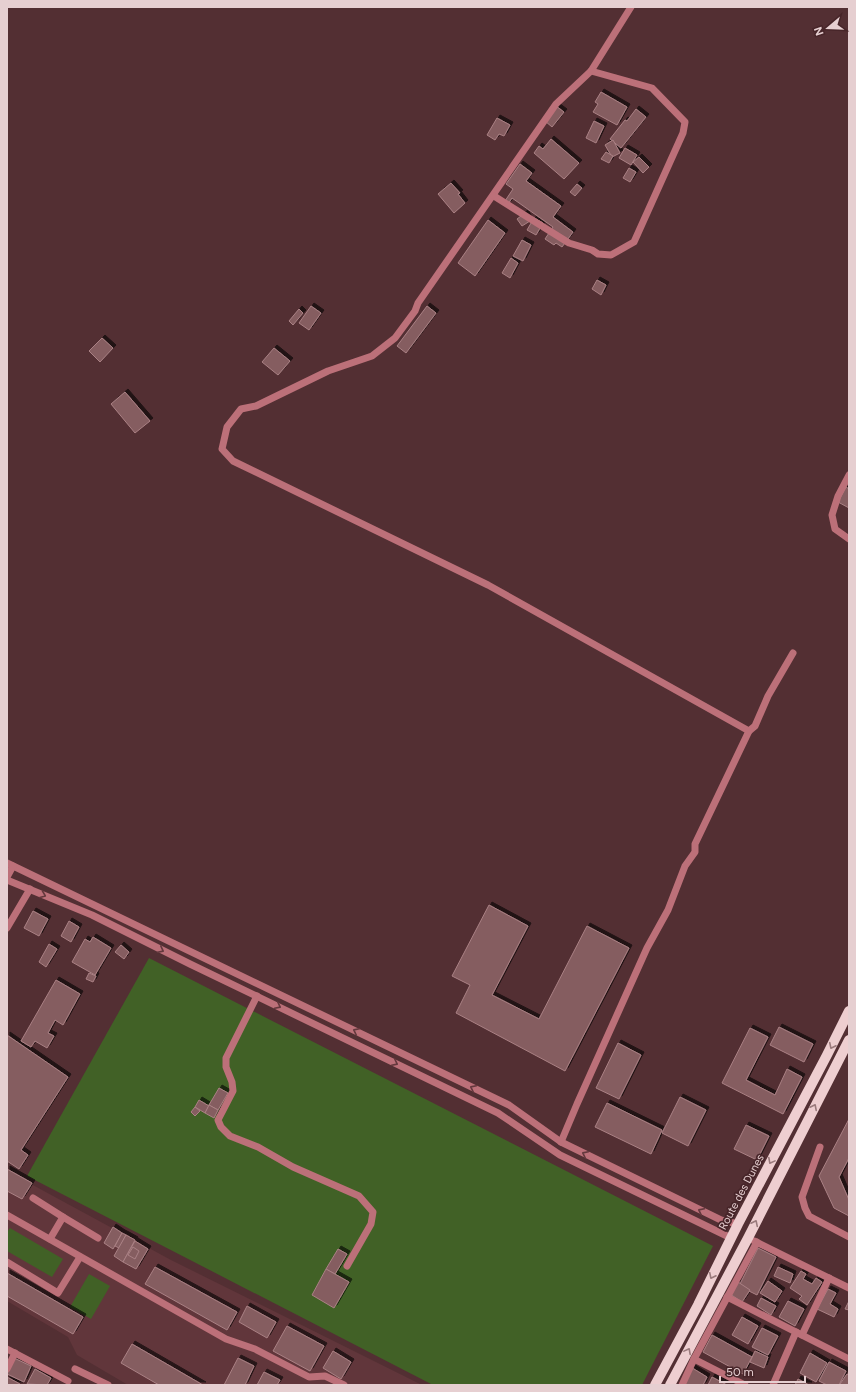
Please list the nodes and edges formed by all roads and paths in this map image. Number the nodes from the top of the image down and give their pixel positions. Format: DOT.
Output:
graph roads {
  1 [pos="631,7"];
  2 [pos="592,71"];
  3 [pos="494,196"];
  4 [pos="849,476"];
  5 [pos="849,538"];
  6 [pos="793,653"];
  7 [pos="748,731"];
  8 [pos="10,865"];
  9 [pos="7,879"];
  10 [pos="30,889"];
  11 [pos="7,928"];
  12 [pos="257,996"];
  13 [pos="849,1011"];
  14 [pos="849,1040"];
  15 [pos="561,1142"];
  16 [pos="820,1147"];
  17 [pos="33,1198"];
  18 [pos="7,1215"];
  19 [pos="63,1217"];
  20 [pos="738,1224"];
  21 [pos="849,1237"];
  22 [pos="98,1238"];
  23 [pos="731,1238"];
  24 [pos="50,1239"];
  25 [pos="753,1240"];
  26 [pos="80,1257"];
  27 [pos="7,1262"];
  28 [pos="347,1266"];
  29 [pos="829,1278"];
  30 [pos="849,1288"];
  31 [pos="727,1297"];
  32 [pos="799,1333"];
  33 [pos="7,1349"];
  34 [pos="15,1353"];
  35 [pos="694,1359"];
  36 [pos="849,1359"];
  37 [pos="75,1369"];
  38 [pos="7,1370"];
  39 [pos="68,1381"];
  40 [pos="108,1385"];
  41 [pos="344,1385"];
  42 [pos="655,1385"];
  43 [pos="670,1385"];
  44 [pos="682,1385"];
  45 [pos="745,1385"];
  46 [pos="773,1385"];
  1 -- 2 [label="street"];
  2 -- 3 [label="street"];
  2 -- 3 [label="street"];
  3 -- 7 [label="street"];
  4 -- 5 [label="street"];
  6 -- 7 [label="street"];
  7 -- 15 [label="street"];
  8 -- 9 [label="street"];
  15 -- 8 [label="street, one-way"];
  9 -- 10 [label="street"];
  10 -- 11 [label="street"];
  10 -- 12 [label="street, one-way"];
  12 -- 23 [label="street, one-way"];
  12 -- 28 [label="street"];
  13 -- 20 [label="main road, Route des Dunes, one-way"];
  25 -- 14 [label="main road, one-way"];
  20 -- 15 [label="street, one-way"];
  16 -- 21 [label="street"];
  17 -- 19 [label="street"];
  18 -- 24 [label="street"];
  19 -- 22 [label="street"];
  19 -- 24 [label="street"];
  20 -- 23 [label="main road, Route des Dunes"];
  23 -- 42 [label="main road, Route des Dunes, one-way"];
  24 -- 26 [label="street"];
  25 -- 29 [label="street"];
  25 -- 31 [label="street"];
  43 -- 25 [label="main road, one-way"];
  26 -- 27 [label="street"];
  26 -- 41 [label="street"];
  29 -- 30 [label="street"];
  29 -- 32 [label="street"];
  31 -- 32 [label="street"];
  31 -- 35 [label="street"];
  32 -- 36 [label="street"];
  32 -- 46 [label="street"];
  33 -- 34 [label="street"];
  34 -- 38 [label="street"];
  34 -- 39 [label="street"];
  35 -- 44 [label="street"];
  35 -- 45 [label="street"];
  37 -- 40 [label="street"];
}
